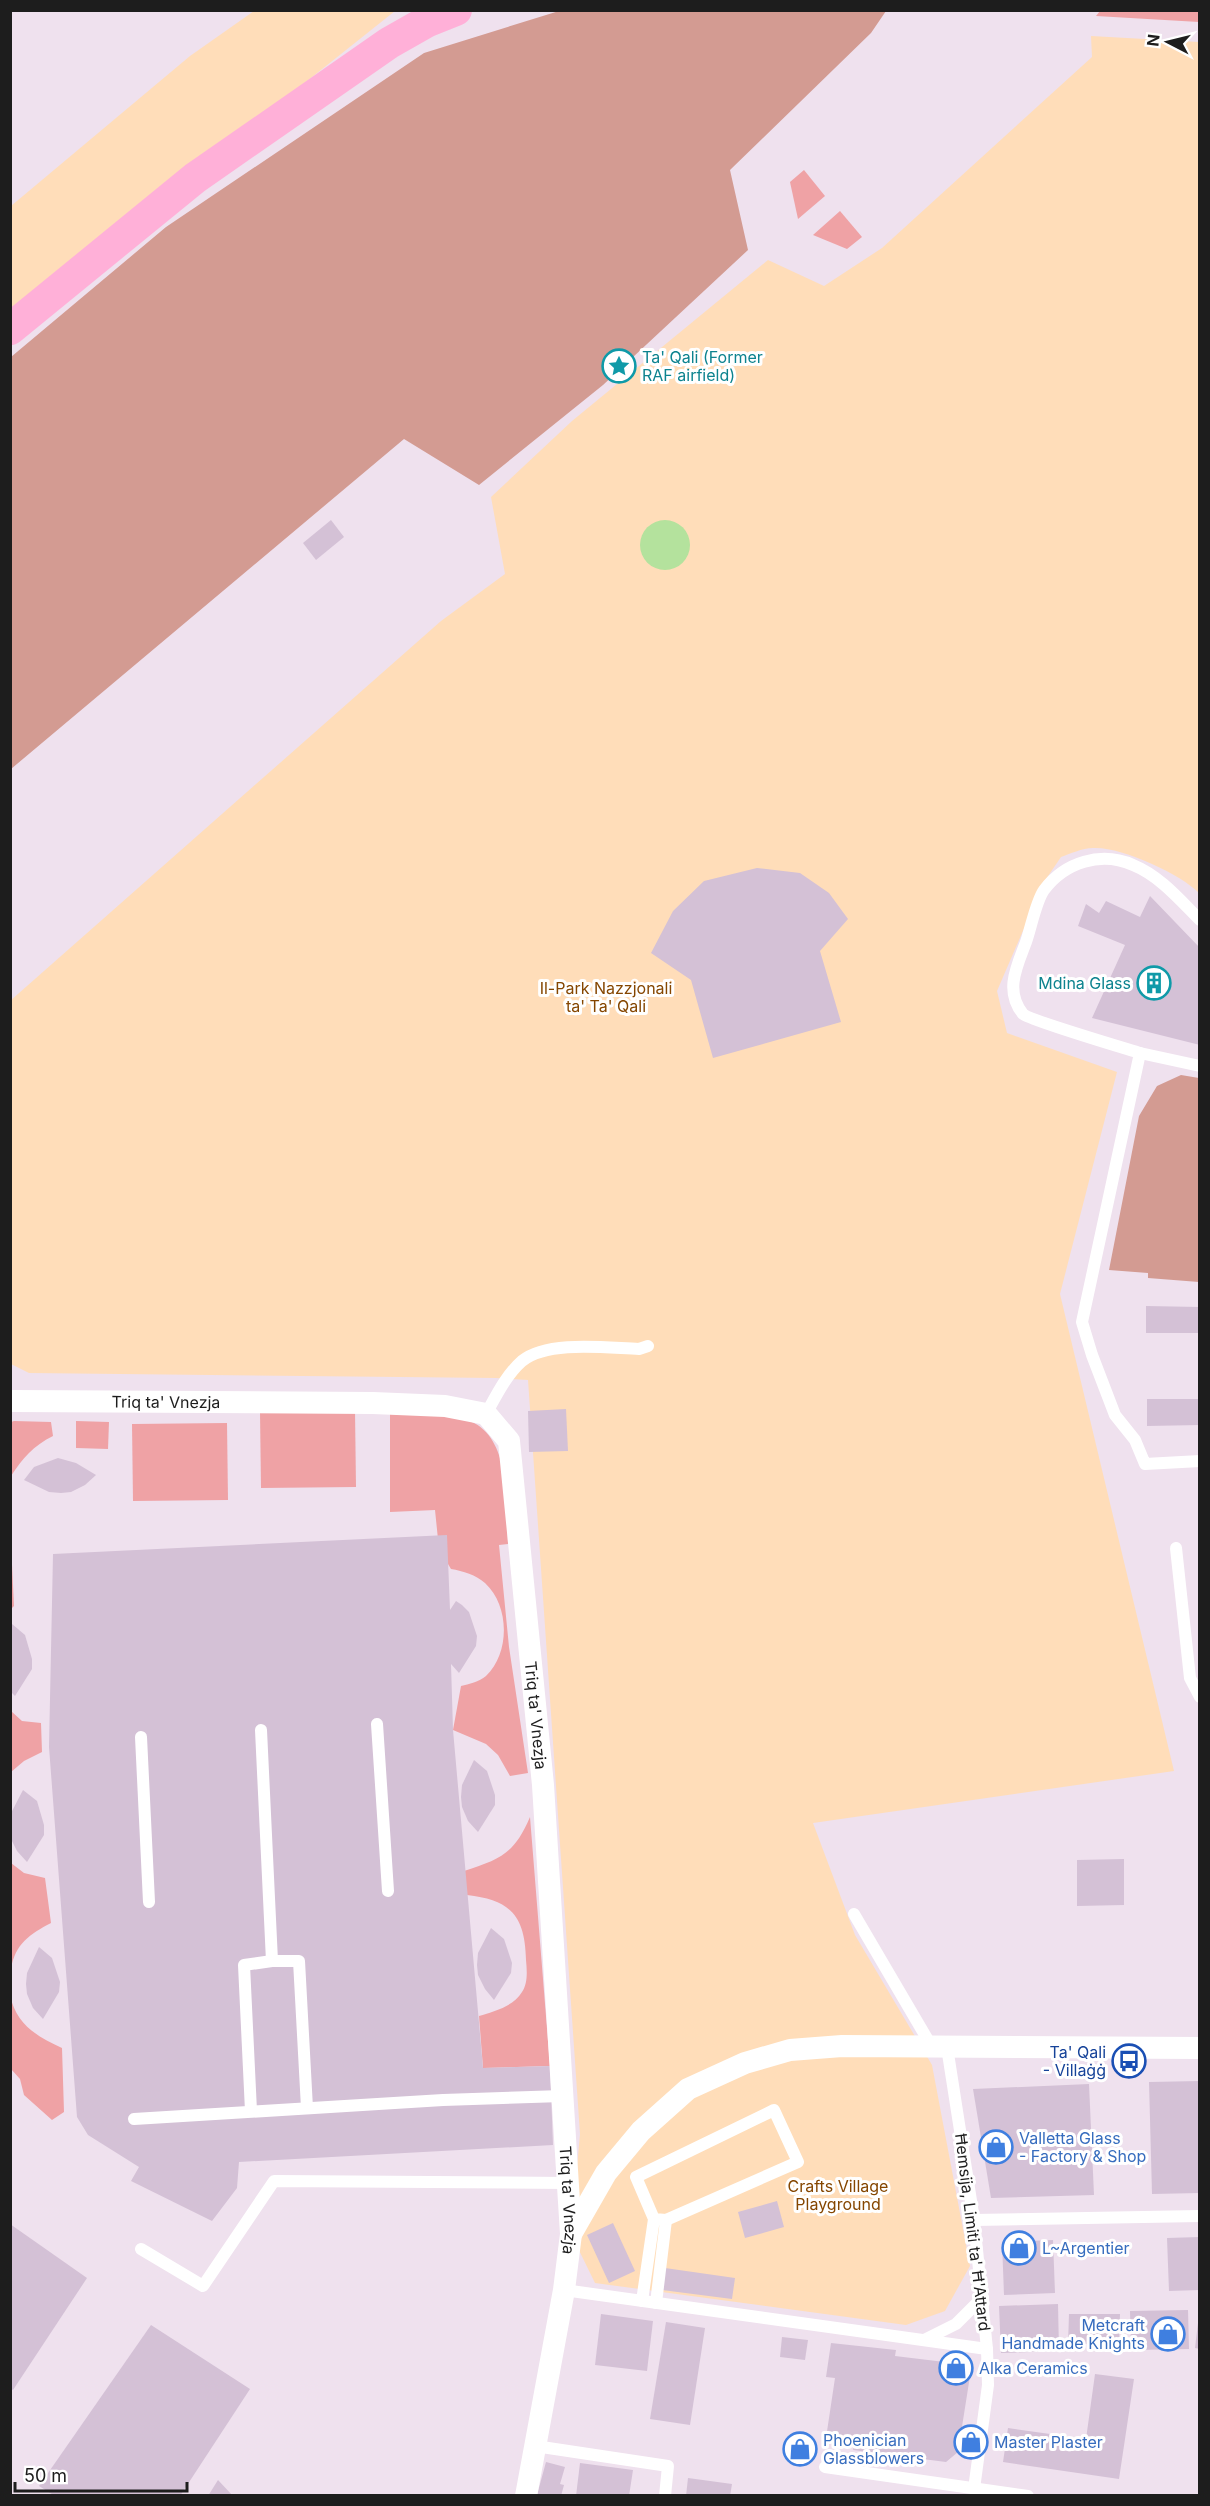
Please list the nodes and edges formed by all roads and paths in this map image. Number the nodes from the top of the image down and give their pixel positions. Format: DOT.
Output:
graph roads {
  1 [pos="456,10"];
  2 [pos="10,329"];
  3 [pos="1200,920"];
  4 [pos="1140,1053"];
  5 [pos="1200,1066"];
  6 [pos="648,1346"];
  7 [pos="10,1401"];
  8 [pos="486,1414"];
  9 [pos="1200,1461"];
  10 [pos="1176,1548"];
  11 [pos="1200,1697"];
  12 [pos="377,1724"];
  13 [pos="261,1730"];
  14 [pos="141,1737"];
  15 [pos="388,1890"];
  16 [pos="150,1902"];
  17 [pos="854,1914"];
  18 [pos="272,1962"];
  19 [pos="940,2047"];
  20 [pos="1200,2048"];
  21 [pos="562,2096"];
  22 [pos="307,2108"];
  23 [pos="251,2111"];
  24 [pos="134,2119"];
  25 [pos="568,2183"];
  26 [pos="1200,2216"];
  27 [pos="660,2220"];
  28 [pos="974,2220"];
  29 [pos="571,2234"];
  30 [pos="141,2249"];
  31 [pos="564,2290"];
  32 [pos="983,2297"];
  33 [pos="642,2301"];
  34 [pos="656,2303"];
  35 [pos="923,2340"];
  36 [pos="987,2349"];
  37 [pos="535,2446"];
  38 [pos="825,2467"];
  39 [pos="974,2489"];
  40 [pos="1005,2494"];
  41 [pos="526,2496"];
  42 [pos="665,2496"];
  43 [pos="1028,2496"];
  1 -- 2 [label="main road"];
  3 -- 4 [label="lane"];
  4 -- 5 [label="lane"];
  4 -- 9 [label="lane"];
  6 -- 8 [label="lane"];
  7 -- 8 [label="street, Triq ta' Vnezja"];
  8 -- 21 [label="street, Triq ta' Vnezja"];
  10 -- 11 [label="lane"];
  12 -- 15 [label="lane"];
  13 -- 18 [label="lane"];
  14 -- 16 [label="lane"];
  17 -- 19 [label="lane"];
  18 -- 22 [label="lane"];
  18 -- 23 [label="lane"];
  19 -- 20 [label="street"];
  19 -- 28 [label="lane, Ħemsija, Limiti ta' Ħ'Attard"];
  19 -- 29 [label="street"];
  21 -- 22 [label="lane"];
  21 -- 25 [label="street, Triq ta' Vnezja"];
  22 -- 23 [label="lane"];
  23 -- 24 [label="lane"];
  25 -- 29 [label="street, Triq ta' Vnezja"];
  25 -- 30 [label="lane"];
  26 -- 28 [label="lane"];
  27 -- 27 [label="lane"];
  27 -- 33 [label="lane"];
  27 -- 34 [label="lane"];
  28 -- 32 [label="lane, Ħemsija, Limiti ta' Ħ'Attard"];
  29 -- 31 [label="street, Triq ta' Vnezja"];
  31 -- 33 [label="lane"];
  31 -- 37 [label="street, Triq ta' Vnezja"];
  32 -- 35 [label="lane"];
  32 -- 36 [label="lane, Ħemsija, Limiti ta' Ħ'Attard"];
  33 -- 34 [label="lane"];
  34 -- 35 [label="lane"];
  35 -- 36 [label="lane"];
  36 -- 39 [label="lane, Ħemsija, Limiti ta' Ħ'Attard"];
  37 -- 41 [label="street, Triq ta' Vnezja"];
  37 -- 42 [label="lane"];
  38 -- 39 [label="lane"];
  39 -- 40 [label="lane"];
  40 -- 43 [label="lane"];
}
